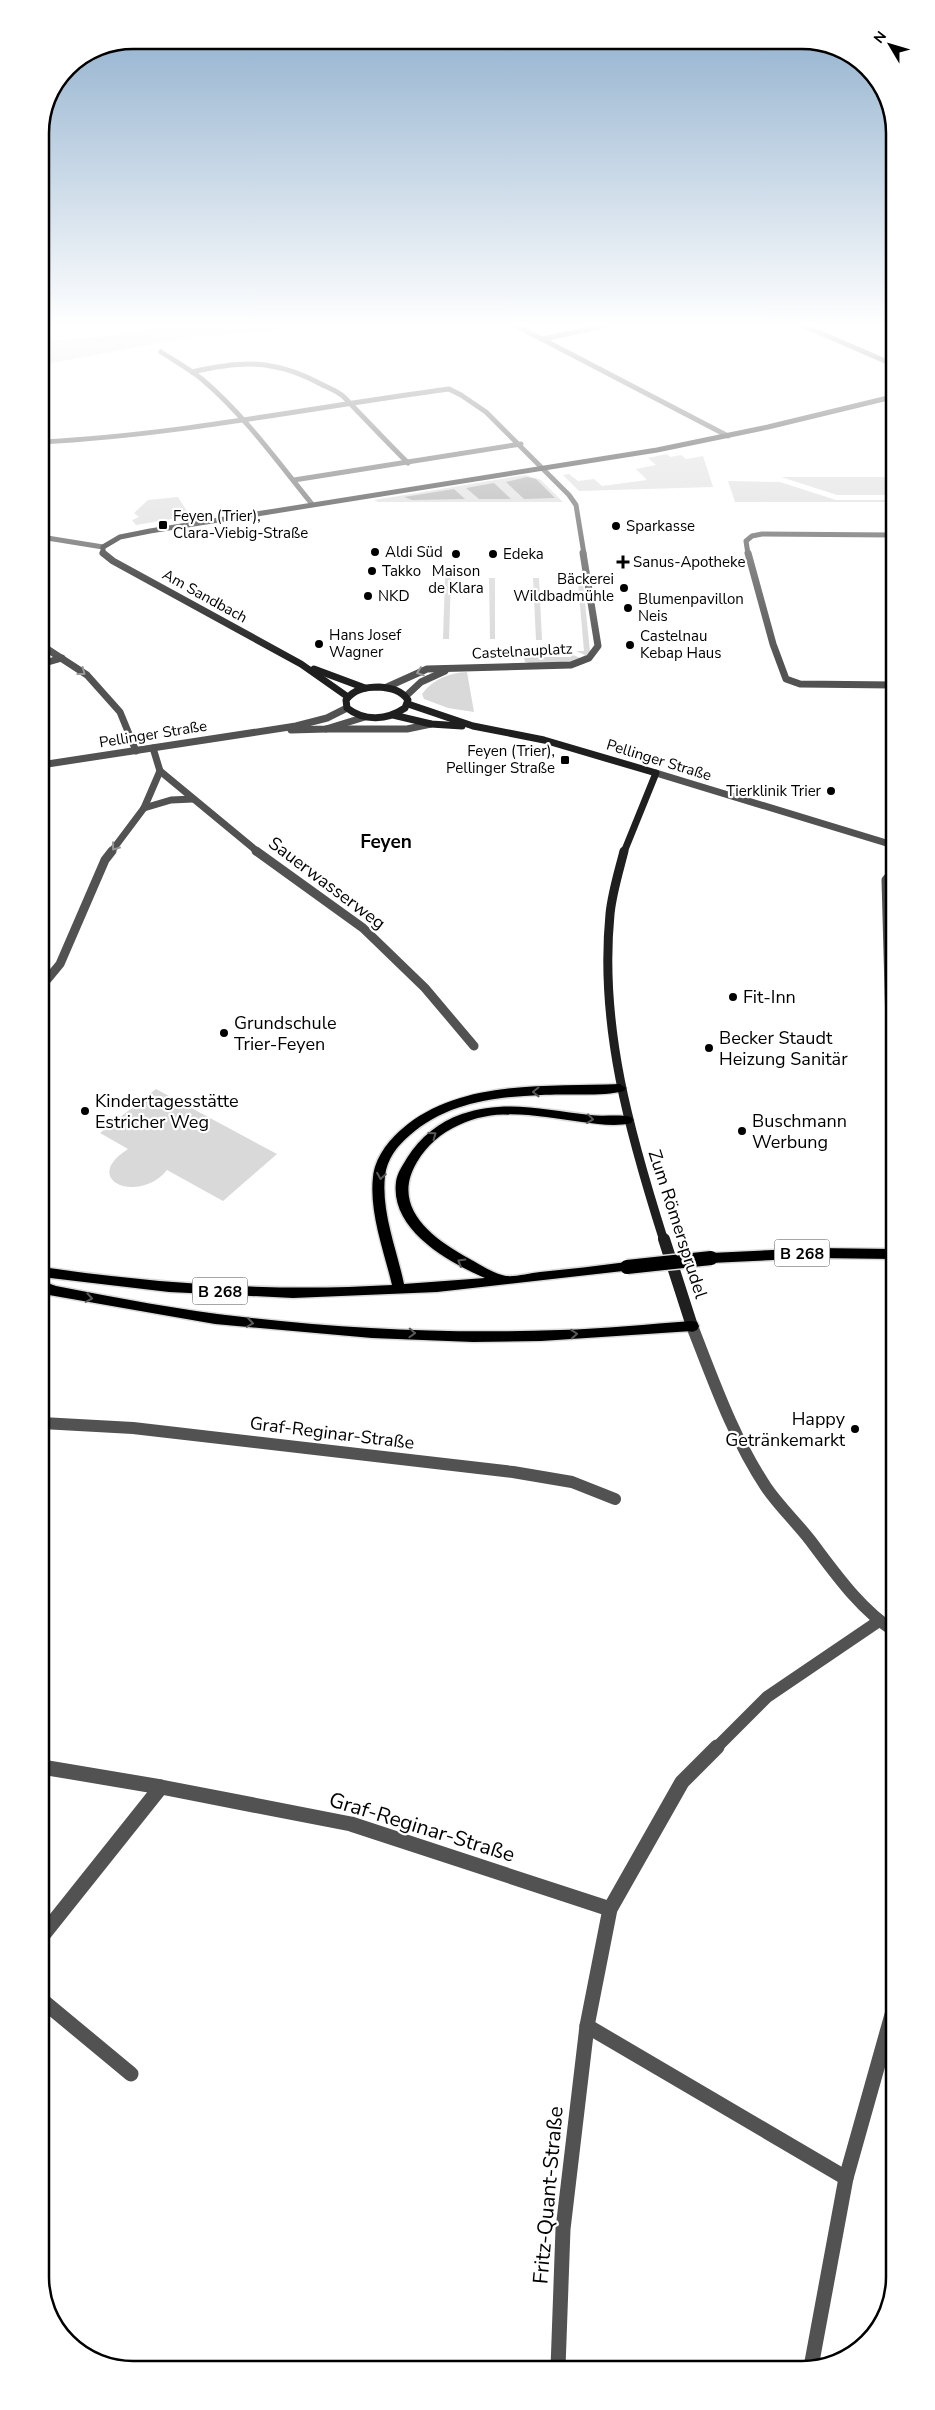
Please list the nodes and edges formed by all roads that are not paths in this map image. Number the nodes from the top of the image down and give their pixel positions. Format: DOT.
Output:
graph roads {
  1 [pos="119,437"];
  2 [pos="258,437"];
  3 [pos="382,437"];
  4 [pos="513,437"];
  5 [pos="721,437"];
  6 [pos="49,442"];
  7 [pos="521,444"];
  8 [pos="408,463"];
  9 [pos="541,467"];
  10 [pos="294,480"];
  11 [pos="312,504"];
  12 [pos="886,535"];
  13 [pos="49,538"];
  14 [pos="103,546"];
  15 [pos="49,650"];
  16 [pos="62,658"];
  17 [pos="49,662"];
  18 [pos="301,664"];
  19 [pos="456,668"];
  20 [pos="886,685"];
  21 [pos="386,687"];
  22 [pos="365,688"];
  23 [pos="348,697"];
  24 [pos="407,700"];
  25 [pos="347,708"];
  26 [pos="393,715"];
  27 [pos="365,717"];
  28 [pos="431,724"];
  29 [pos="474,726"];
  30 [pos="326,729"];
  31 [pos="270,730"];
  32 [pos="153,748"];
  33 [pos="136,751"];
  34 [pos="49,764"];
  35 [pos="160,771"];
  36 [pos="656,773"];
  37 [pos="193,799"];
  38 [pos="144,808"];
  39 [pos="886,843"];
  40 [pos="886,880"];
  41 [pos="886,934"];
  42 [pos="49,977"];
  43 [pos="474,1046"];
  44 [pos="620,1088"];
  45 [pos="627,1120"];
  46 [pos="886,1254"];
  47 [pos="49,1273"];
  48 [pos="506,1281"];
  49 [pos="398,1288"];
  50 [pos="49,1289"];
  51 [pos="692,1326"];
  52 [pos="49,1423"];
  53 [pos="615,1499"];
  54 [pos="879,1621"];
  55 [pos="886,1626"];
  56 [pos="49,1769"];
  57 [pos="161,1787"];
  58 [pos="610,1909"];
  59 [pos="49,1927"];
  60 [pos="49,2006"];
  61 [pos="587,2026"];
  62 [pos="886,2036"];
  63 [pos="131,2074"];
  64 [pos="846,2178"];
  65 [pos="558,2361"];
  66 [pos="812,2361"];
  1 -- 6 [label="street, Castelnauplatz"];
  2 -- 10 [label="street"];
  3 -- 8 [label="street"];
  4 -- 7 [label="street, Castelnauplatz"];
  5 -- 9 [label="street"];
  7 -- 8 [label="street"];
  7 -- 9 [label="street, Castelnauplatz"];
  8 -- 10 [label="street"];
  9 -- 11 [label="street"];
  9 -- 19 [label="street, Castelnauplatz"];
  10 -- 11 [label="street"];
  11 -- 14 [label="street"];
  12 -- 20 [label="street"];
  13 -- 14 [label="street"];
  14 -- 18 [label="street, Am Sandbach"];
  15 -- 16 [label="street"];
  16 -- 17 [label="street"];
  16 -- 33 [label="street, one-way"];
  18 -- 22 [label="street, Am Sandbach"];
  18 -- 23 [label="street, Am Sandbach"];
  19 -- 21 [label="street, Castelnauplatz, one-way"];
  19 -- 24 [label="street, Castelnauplatz"];
  21 -- 22 [label="street"];
  21 -- 24 [label="street, Pellinger Straße"];
  22 -- 23 [label="street"];
  23 -- 25 [label="street"];
  24 -- 26 [label="street"];
  24 -- 29 [label="street, Pellinger Straße"];
  25 -- 27 [label="street"];
  25 -- 31 [label="street, Pellinger Straße"];
  26 -- 27 [label="street"];
  26 -- 28 [label="street, Pellinger Straße"];
  27 -- 30 [label="street, Pellinger Straße"];
  28 -- 29 [label="street, Pellinger Straße"];
  28 -- 30 [label="street, Pellinger Straße"];
  29 -- 36 [label="street, Pellinger Straße"];
  30 -- 31 [label="street, Pellinger Straße"];
  31 -- 32 [label="street, Pellinger Straße"];
  32 -- 33 [label="street, Pellinger Straße"];
  32 -- 35 [label="street"];
  33 -- 34 [label="street, Pellinger Straße"];
  35 -- 37 [label="street, Sauerwasserweg"];
  35 -- 38 [label="street"];
  36 -- 39 [label="street, Pellinger Straße"];
  36 -- 44 [label="street, Zum Römersprudel"];
  37 -- 38 [label="street"];
  37 -- 43 [label="street, Sauerwasserweg"];
  38 -- 42 [label="street, one-way"];
  40 -- 41 [label="street"];
  44 -- 45 [label="street, Zum Römersprudel"];
  44 -- 49 [label="main road, one-way"];
  48 -- 45 [label="main road, one-way"];
  45 -- 51 [label="street, Zum Römersprudel"];
  46 -- 48 [label="main road, B 268, bridge"];
  47 -- 49 [label="main road, B 268"];
  48 -- 49 [label="main road, B 268"];
  50 -- 51 [label="main road, one-way"];
  51 -- 54 [label="street, Zum Römersprudel"];
  52 -- 53 [label="street, Graf-Reginar-Straße"];
  54 -- 55 [label="street, Zum Römersprudel"];
  54 -- 58 [label="street, Fritz-Quant-Straße"];
  56 -- 57 [label="street, Graf-Reginar-Straße"];
  57 -- 58 [label="street, Graf-Reginar-Straße"];
  57 -- 59 [label="street"];
  58 -- 61 [label="street, Fritz-Quant-Straße"];
  60 -- 63 [label="street"];
  61 -- 64 [label="street"];
  61 -- 65 [label="street, Fritz-Quant-Straße"];
  62 -- 64 [label="street"];
  64 -- 66 [label="street"];
}
